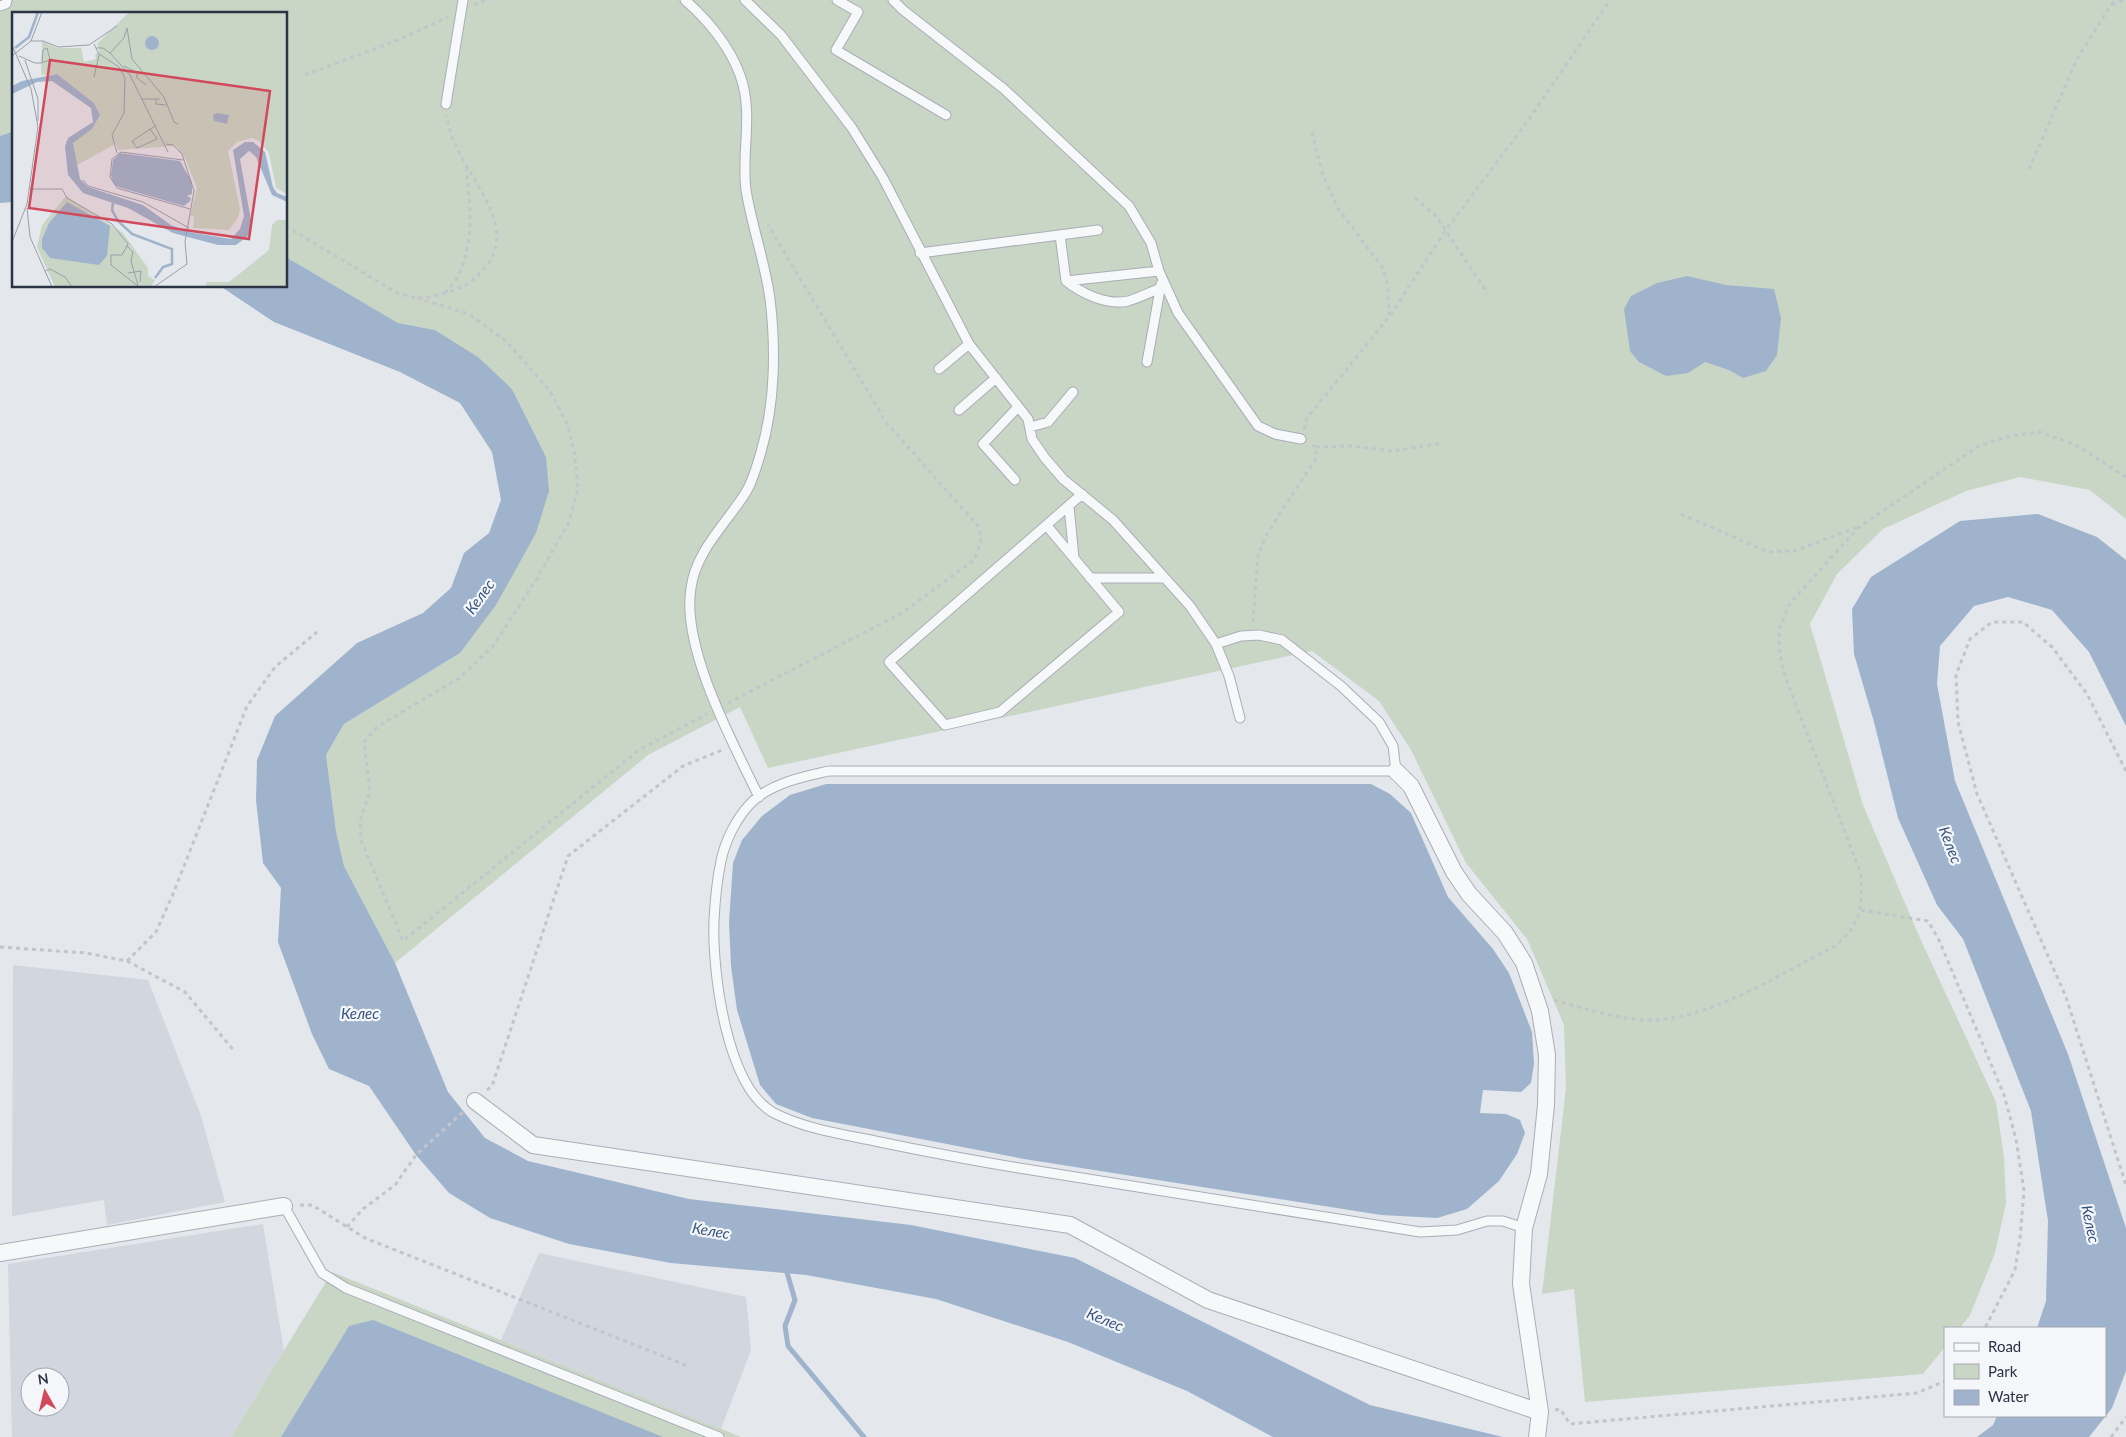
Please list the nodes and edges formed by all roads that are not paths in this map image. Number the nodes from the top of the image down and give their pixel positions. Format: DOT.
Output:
graph roads {
  1 [pos="7,0"];
  2 [pos="464,0"];
  3 [pos="685,0"];
  4 [pos="745,0"];
  5 [pos="837,0"];
  6 [pos="893,0"];
  7 [pos="0,6"];
  8 [pos="446,104"];
  9 [pos="946,116"];
  10 [pos="1098,230"];
  11 [pos="1060,235"];
  12 [pos="920,253"];
  13 [pos="1161,275"];
  14 [pos="1066,281"];
  15 [pos="1161,288"];
  16 [pos="969,344"];
  17 [pos="1147,362"];
  18 [pos="939,369"];
  19 [pos="996,378"];
  20 [pos="1073,392"];
  21 [pos="1018,407"];
  22 [pos="958,410"];
  23 [pos="1030,427"];
  24 [pos="1301,439"];
  25 [pos="1015,480"];
  26 [pos="1082,494"];
  27 [pos="1069,506"];
  28 [pos="1046,526"];
  29 [pos="1074,558"];
  30 [pos="1090,578"];
  31 [pos="1165,578"];
  32 [pos="1216,644"];
  33 [pos="1240,718"];
  34 [pos="1396,771"];
  35 [pos="759,797"];
  36 [pos="475,1101"];
  37 [pos="284,1206"];
  38 [pos="1524,1228"];
  39 [pos="0,1253"];
  40 [pos="1540,1412"];
  41 [pos="718,1437"];
  42 [pos="1537,1437"];
  1 -- 7 [label="lane"];
  2 -- 8 [label="lane"];
  3 -- 35 [label="lane"];
  4 -- 12 [label="lane"];
  5 -- 9 [label="lane"];
  6 -- 13 [label="lane"];
  10 -- 11 [label="lane"];
  11 -- 12 [label="lane"];
  11 -- 14 [label="lane"];
  12 -- 16 [label="lane"];
  13 -- 14 [label="lane"];
  13 -- 15 [label="lane"];
  13 -- 24 [label="lane"];
  14 -- 15 [label="lane"];
  15 -- 17 [label="lane"];
  16 -- 18 [label="lane"];
  16 -- 19 [label="lane"];
  19 -- 21 [label="lane"];
  19 -- 22 [label="lane"];
  20 -- 23 [label="lane"];
  21 -- 23 [label="lane"];
  21 -- 25 [label="lane"];
  23 -- 26 [label="lane"];
  26 -- 27 [label="lane"];
  26 -- 31 [label="lane"];
  27 -- 28 [label="lane"];
  27 -- 29 [label="lane"];
  28 -- 29 [label="lane"];
  28 -- 30 [label="lane"];
  29 -- 30 [label="lane"];
  30 -- 31 [label="lane"];
  31 -- 32 [label="lane"];
  32 -- 33 [label="lane"];
  32 -- 34 [label="lane"];
  34 -- 35 [label="lane"];
  34 -- 38 [label="street"];
  35 -- 38 [label="lane"];
  36 -- 40 [label="street"];
  37 -- 39 [label="street"];
  37 -- 41 [label="lane"];
  38 -- 40 [label="street"];
  40 -- 42 [label="street"];
}
